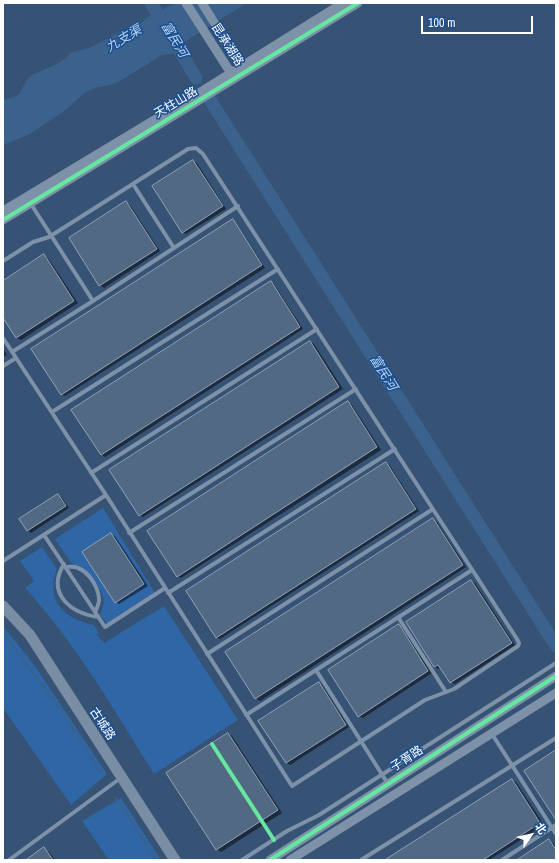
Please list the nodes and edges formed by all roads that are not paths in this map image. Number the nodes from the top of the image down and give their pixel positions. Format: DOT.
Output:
graph roads {
  1 [pos="186,3"];
  2 [pos="202,3"];
  3 [pos="343,3"];
  4 [pos="358,3"];
  5 [pos="243,69"];
  6 [pos="232,76"];
  7 [pos="134,184"];
  8 [pos="28,200"];
  9 [pos="238,206"];
  10 [pos="3,211"];
  11 [pos="3,220"];
  12 [pos="51,236"];
  13 [pos="174,248"];
  14 [pos="3,261"];
  15 [pos="278,269"];
  16 [pos="93,301"];
  17 [pos="317,329"];
  18 [pos="3,338"];
  19 [pos="12,352"];
  20 [pos="16,358"];
  21 [pos="3,366"];
  22 [pos="356,389"];
  23 [pos="52,412"];
  24 [pos="395,449"];
  25 [pos="91,473"];
  26 [pos="106,495"];
  27 [pos="433,509"];
  28 [pos="129,532"];
  29 [pos="44,534"];
  30 [pos="3,561"];
  31 [pos="65,565"];
  32 [pos="472,570"];
  33 [pos="165,588"];
  34 [pos="168,593"];
  35 [pos="3,606"];
  36 [pos="95,612"];
  37 [pos="3,615"];
  38 [pos="98,617"];
  39 [pos="398,617"];
  40 [pos="207,654"];
  41 [pos="556,663"];
  42 [pos="316,670"];
  43 [pos="556,676"];
  44 [pos="446,692"];
  45 [pos="556,693"];
  46 [pos="246,714"];
  47 [pos="492,734"];
  48 [pos="556,738"];
  49 [pos="361,741"];
  50 [pos="512,765"];
  51 [pos="382,775"];
  52 [pos="119,779"];
  53 [pos="388,784"];
  54 [pos="554,826"];
  55 [pos="556,834"];
  56 [pos="9,860"];
  57 [pos="167,860"];
  58 [pos="175,860"];
  59 [pos="242,860"];
  60 [pos="270,860"];
  61 [pos="290,860"];
  62 [pos="361,860"];
  63 [pos="502,860"];
  1 -- 6 [label="street, 昆承湖路"];
  2 -- 5 [label="street, 昆承湖路"];
  3 -- 5 [label="street, 天柱山路"];
  4 -- 5 [label="street, 天柱山路"];
  5 -- 6 [label="street, 天柱山路"];
  6 -- 8 [label="street, 天柱山路"];
  7 -- 9 [label="lane"];
  7 -- 12 [label="lane"];
  7 -- 13 [label="lane"];
  8 -- 10 [label="street, 天柱山路"];
  8 -- 11 [label="street, 天柱山路"];
  8 -- 12 [label="lane"];
  9 -- 13 [label="lane"];
  9 -- 15 [label="lane"];
  12 -- 14 [label="lane"];
  12 -- 16 [label="lane"];
  13 -- 16 [label="lane"];
  15 -- 17 [label="lane"];
  15 -- 23 [label="lane"];
  16 -- 19 [label="lane"];
  17 -- 22 [label="lane"];
  17 -- 25 [label="lane"];
  18 -- 19 [label="lane"];
  19 -- 20 [label="lane"];
  20 -- 21 [label="lane"];
  20 -- 23 [label="lane"];
  22 -- 24 [label="lane"];
  22 -- 28 [label="lane"];
  23 -- 25 [label="lane"];
  24 -- 27 [label="lane"];
  24 -- 34 [label="lane"];
  25 -- 26 [label="lane"];
  26 -- 28 [label="lane"];
  26 -- 29 [label="lane"];
  27 -- 32 [label="lane"];
  27 -- 40 [label="lane"];
  28 -- 33 [label="lane"];
  29 -- 30 [label="lane"];
  29 -- 31 [label="lane"];
  31 -- 36 [label="lane"];
  31 -- 36 [label="lane"];
  31 -- 38 [label="lane"];
  32 -- 39 [label="lane"];
  32 -- 44 [label="lane"];
  33 -- 34 [label="lane"];
  33 -- 38 [label="lane"];
  34 -- 40 [label="lane"];
  35 -- 52 [label="main road, 古城路"];
  36 -- 38 [label="lane"];
  37 -- 52 [label="main road, 古城路"];
  39 -- 42 [label="lane"];
  39 -- 44 [label="lane"];
  40 -- 46 [label="lane"];
  41 -- 51 [label="lane"];
  42 -- 46 [label="lane"];
  42 -- 49 [label="lane"];
  43 -- 53 [label="street, 子胥路"];
  44 -- 49 [label="lane"];
  45 -- 47 [label="street, 子胥路"];
  46 -- 49 [label="lane"];
  47 -- 50 [label="lane"];
  47 -- 61 [label="street, 子胥路"];
  48 -- 50 [label="lane"];
  49 -- 51 [label="lane"];
  50 -- 54 [label="lane"];
  50 -- 62 [label="lane"];
  51 -- 53 [label="lane"];
  51 -- 59 [label="lane"];
  52 -- 56 [label="lane"];
  52 -- 57 [label="main road, 古城路"];
  52 -- 58 [label="main road, 古城路"];
  53 -- 60 [label="street, 子胥路"];
  54 -- 55 [label="lane"];
  54 -- 63 [label="lane"];
}
